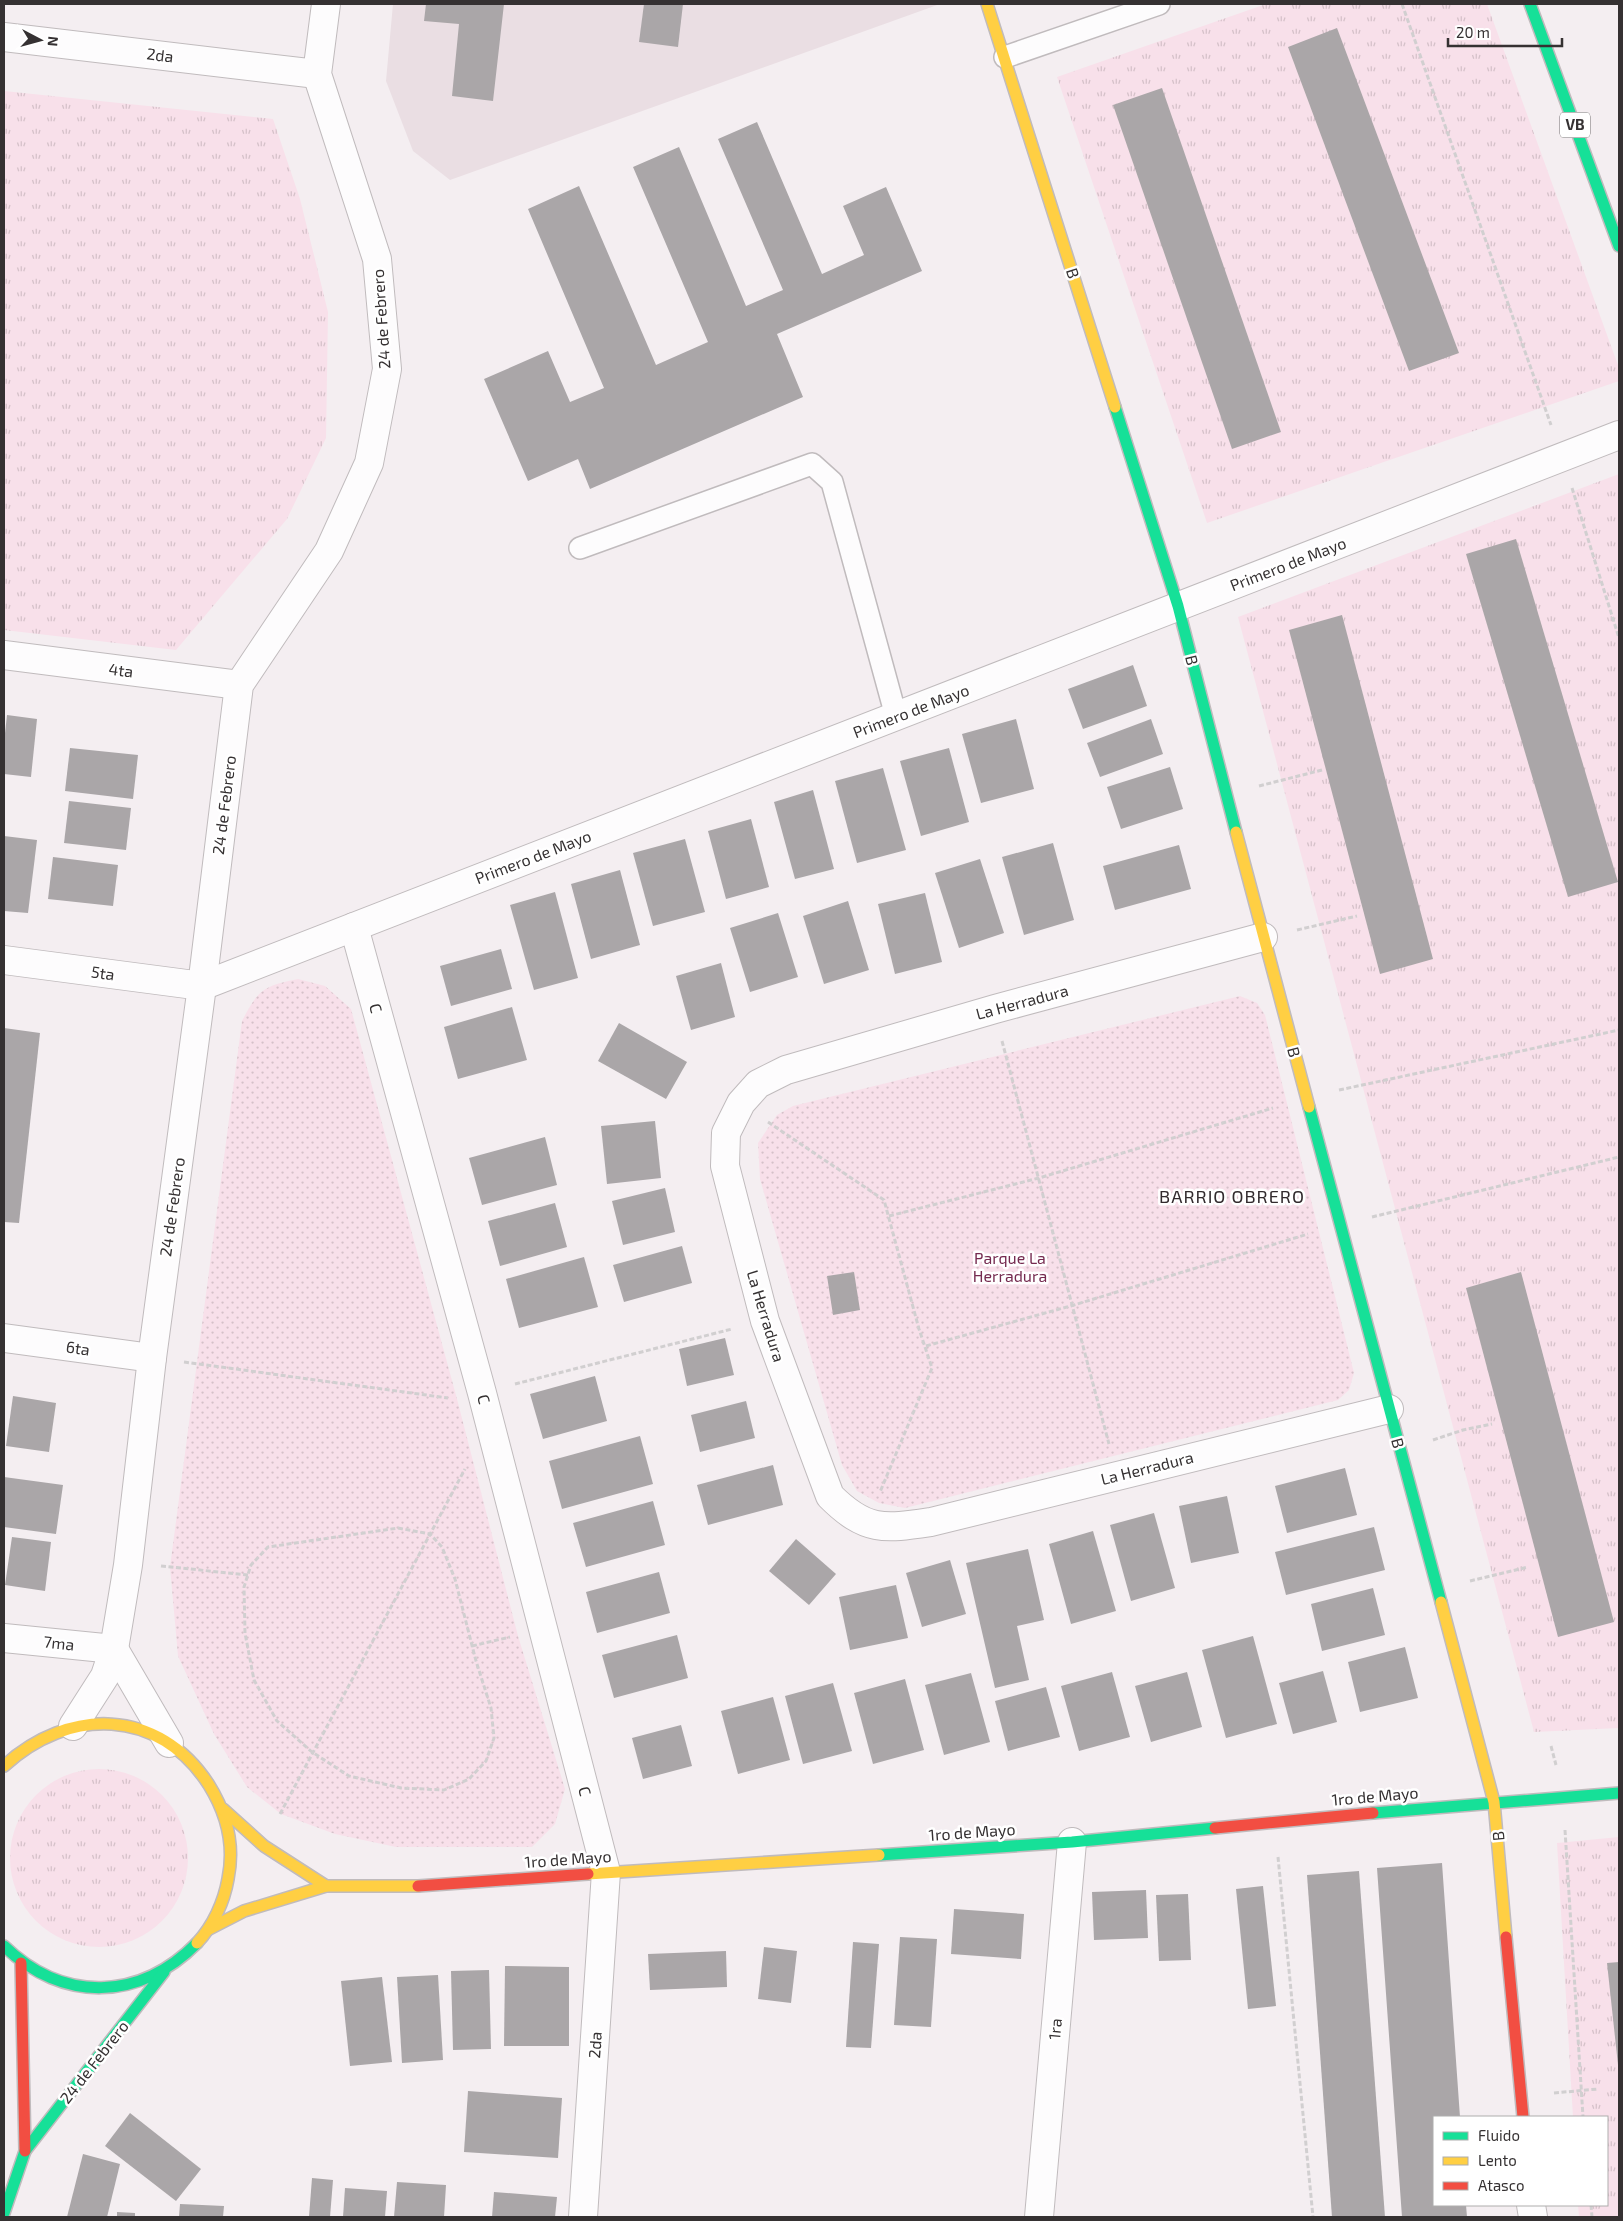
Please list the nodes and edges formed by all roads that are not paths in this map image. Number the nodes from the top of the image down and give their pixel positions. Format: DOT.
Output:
graph roads {
  1 [pos="326,4"];
  2 [pos="987,4"];
  3 [pos="1159,4"];
  4 [pos="1530,4"];
  5 [pos="4,37"];
  6 [pos="1005,57"];
  7 [pos="317,74"];
  8 [pos="1619,246"];
  9 [pos="1619,435"];
  10 [pos="580,548"];
  11 [pos="1178,606"];
  12 [pos="4,655"];
  13 [pos="239,685"];
  14 [pos="896,716"];
  15 [pos="354,927"];
  16 [pos="1263,937"];
  17 [pos="4,960"];
  18 [pos="202,986"];
  19 [pos="4,1338"];
  20 [pos="152,1358"];
  21 [pos="1389,1409"];
  22 [pos="4,1638"];
  23 [pos="114,1649"];
  24 [pos="73,1726"];
  25 [pos="169,1743"];
  26 [pos="4,1766"];
  27 [pos="1619,1793"];
  28 [pos="1494,1802"];
  29 [pos="222,1809"];
  30 [pos="1072,1842"];
  31 [pos="606,1872"];
  32 [pos="326,1886"];
  33 [pos="209,1929"];
  34 [pos="4,1946"];
  35 [pos="21,1962"];
  36 [pos="164,1972"];
  37 [pos="1524,2116"];
  38 [pos="25,2151"];
  39 [pos="4,2213"];
  40 [pos="583,2217"];
  41 [pos="1039,2217"];
  1 -- 7 [label="street, 24 de Febrero"];
  2 -- 6 [label="main road, B"];
  3 -- 6 [label="lane"];
  4 -- 8 [label="main road, VB"];
  5 -- 7 [label="street, 2da"];
  6 -- 11 [label="main road, B"];
  7 -- 13 [label="street, 24 de Febrero"];
  9 -- 11 [label="street, Primero de Mayo"];
  10 -- 14 [label="lane"];
  11 -- 14 [label="street, Primero de Mayo"];
  11 -- 16 [label="main road, B"];
  12 -- 13 [label="street, 4ta"];
  13 -- 18 [label="street, 24 de Febrero"];
  14 -- 15 [label="street, Primero de Mayo"];
  15 -- 18 [label="street, Primero de Mayo"];
  15 -- 31 [label="street, C"];
  16 -- 21 [label="main road, B"];
  16 -- 21 [label="street, La Herradura"];
  17 -- 18 [label="street, 5ta"];
  18 -- 20 [label="street, 24 de Febrero"];
  19 -- 20 [label="street, 6ta"];
  20 -- 23 [label="street, 24 de Febrero"];
  21 -- 28 [label="main road, B"];
  22 -- 23 [label="street, 7ma"];
  23 -- 24 [label="street, 24 de Febrero"];
  23 -- 25 [label="street"];
  24 -- 25 [label="main road"];
  24 -- 26 [label="main road"];
  25 -- 29 [label="main road"];
  27 -- 28 [label="main road, 1ro de Mayo"];
  28 -- 30 [label="main road, 1ro de Mayo"];
  28 -- 37 [label="main road, B"];
  29 -- 32 [label="main road"];
  29 -- 33 [label="main road"];
  30 -- 31 [label="main road, 1ro de Mayo"];
  30 -- 41 [label="street, 1ra"];
  31 -- 32 [label="main road, 1ro de Mayo"];
  31 -- 40 [label="street, 2da"];
  32 -- 33 [label="main road, 1ro de Mayo"];
  33 -- 36 [label="main road"];
  34 -- 35 [label="main road"];
  35 -- 36 [label="main road"];
  35 -- 38 [label="main road, 24 de Febrero"];
  36 -- 38 [label="main road, 24 de Febrero"];
  38 -- 39 [label="main road, 24 de Febrero"];
}
